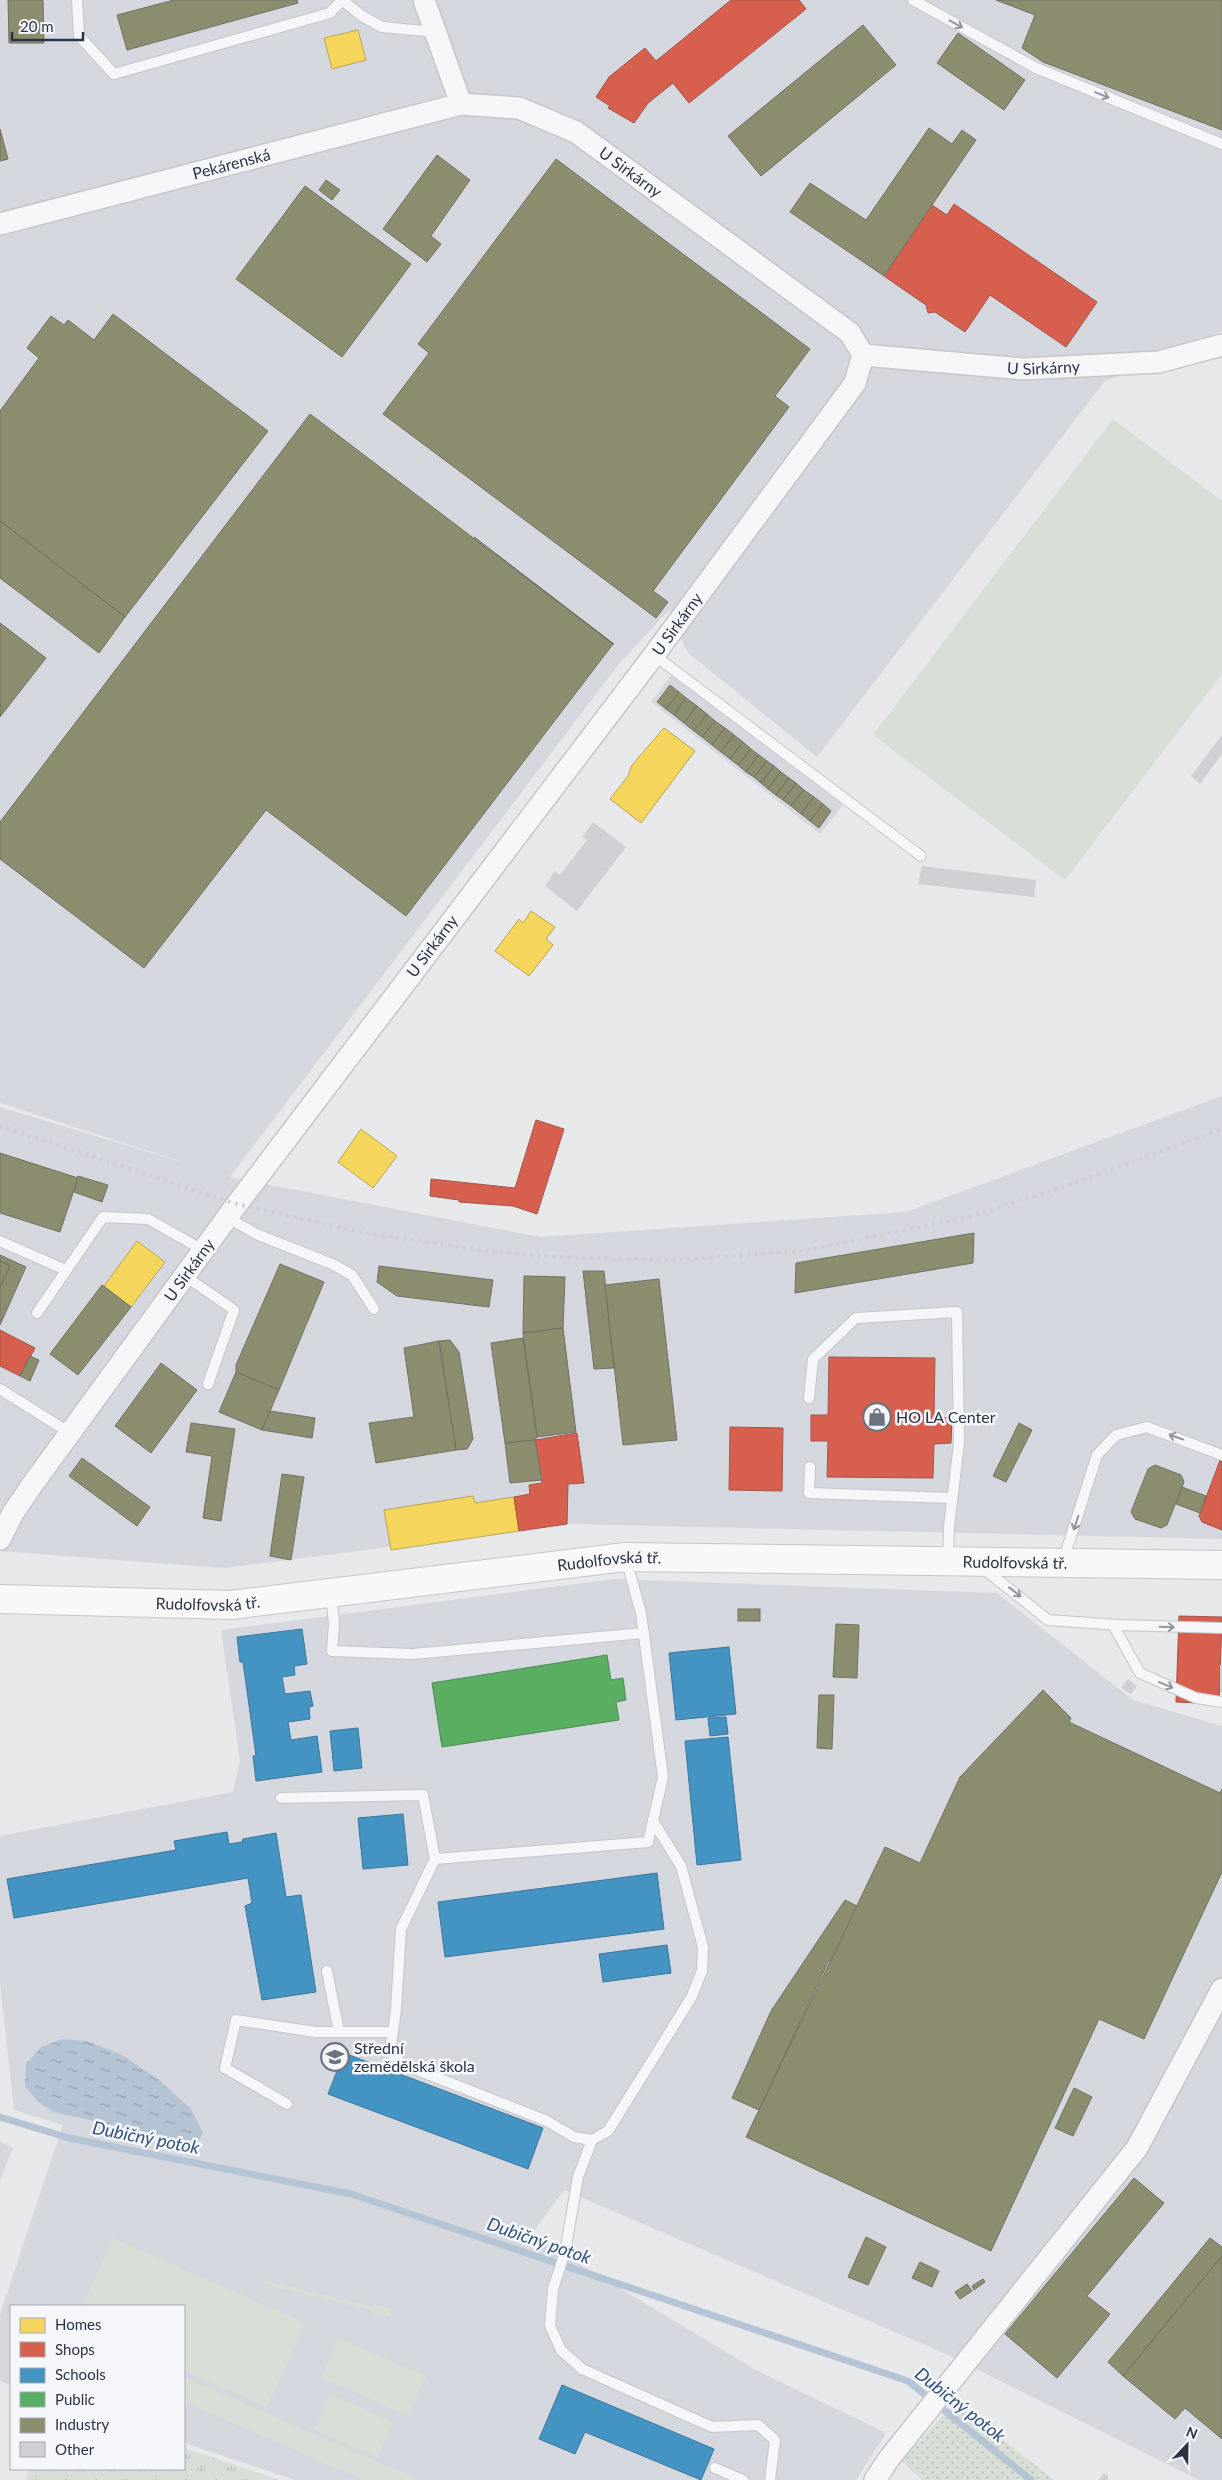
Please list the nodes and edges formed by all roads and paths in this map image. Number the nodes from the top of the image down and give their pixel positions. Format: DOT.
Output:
graph roads {
  1 [pos="77,0"];
  2 [pos="342,0"];
  3 [pos="424,0"];
  4 [pos="913,0"];
  5 [pos="435,32"];
  6 [pos="462,104"];
  7 [pos="1222,144"];
  8 [pos="0,224"];
  9 [pos="1222,345"];
  10 [pos="863,355"];
  11 [pos="654,655"];
  12 [pos="921,856"];
  13 [pos="227,1217"];
  14 [pos="0,1240"];
  15 [pos="203,1250"];
  16 [pos="66,1270"];
  17 [pos="185,1276"];
  18 [pos="374,1309"];
  19 [pos="37,1313"];
  20 [pos="208,1384"];
  21 [pos="0,1389"];
  22 [pos="808,1398"];
  23 [pos="70,1433"];
  24 [pos="1222,1454"];
  25 [pos="810,1467"];
  26 [pos="952,1498"];
  27 [pos="0,1538"];
  28 [pos="625,1556"];
  29 [pos="948,1562"];
  30 [pos="976,1562"];
  31 [pos="1063,1564"];
  32 [pos="1222,1565"];
  33 [pos="331,1594"];
  34 [pos="0,1599"];
  35 [pos="1113,1624"];
  36 [pos="1222,1628"];
  37 [pos="644,1633"];
  38 [pos="1222,1702"];
  39 [pos="281,1798"];
  40 [pos="653,1822"];
  41 [pos="435,1858"];
  42 [pos="327,1971"];
  43 [pos="1222,1989"];
  44 [pos="338,2032"];
  45 [pos="393,2032"];
  46 [pos="287,2104"];
  47 [pos="592,2140"];
  48 [pos="715,2468"];
  49 [pos="743,2480"];
  50 [pos="770,2480"];
  51 [pos="875,2480"];
  1 -- 2 [label="lane"];
  2 -- 5 [label="lane"];
  3 -- 5 [label="street"];
  4 -- 7 [label="lane, one-way"];
  5 -- 6 [label="street"];
  6 -- 8 [label="street, Pekárenská"];
  6 -- 10 [label="street, U Sirkárny"];
  9 -- 10 [label="street, U Sirkárny"];
  10 -- 11 [label="street, U Sirkárny"];
  11 -- 12 [label="lane"];
  11 -- 13 [label="street, U Sirkárny"];
  13 -- 15 [label="street, U Sirkárny"];
  13 -- 18 [label="lane"];
  14 -- 16 [label="lane"];
  15 -- 16 [label="lane"];
  15 -- 17 [label="street, U Sirkárny"];
  16 -- 19 [label="lane"];
  17 -- 20 [label="lane"];
  17 -- 23 [label="street, U Sirkárny"];
  21 -- 23 [label="lane"];
  22 -- 26 [label="lane"];
  23 -- 27 [label="street, U Sirkárny"];
  24 -- 31 [label="lane, one-way"];
  25 -- 26 [label="lane"];
  26 -- 29 [label="lane"];
  28 -- 29 [label="main road, Rudolfovská tř."];
  28 -- 33 [label="main road, Rudolfovská tř."];
  28 -- 37 [label="lane"];
  29 -- 30 [label="main road, Rudolfovská tř."];
  30 -- 31 [label="main road, Rudolfovská tř."];
  30 -- 35 [label="lane, one-way"];
  31 -- 32 [label="main road, Rudolfovská tř."];
  33 -- 34 [label="main road, Rudolfovská tř."];
  33 -- 37 [label="lane"];
  35 -- 36 [label="lane, one-way"];
  35 -- 38 [label="lane, one-way"];
  37 -- 40 [label="lane"];
  39 -- 41 [label="lane"];
  40 -- 41 [label="lane"];
  40 -- 47 [label="lane"];
  41 -- 45 [label="lane"];
  42 -- 44 [label="lane"];
  43 -- 51 [label="street"];
  44 -- 45 [label="lane"];
  44 -- 46 [label="lane"];
  45 -- 47 [label="lane"];
  47 -- 50 [label="lane"];
  48 -- 49 [label="lane"];
}
